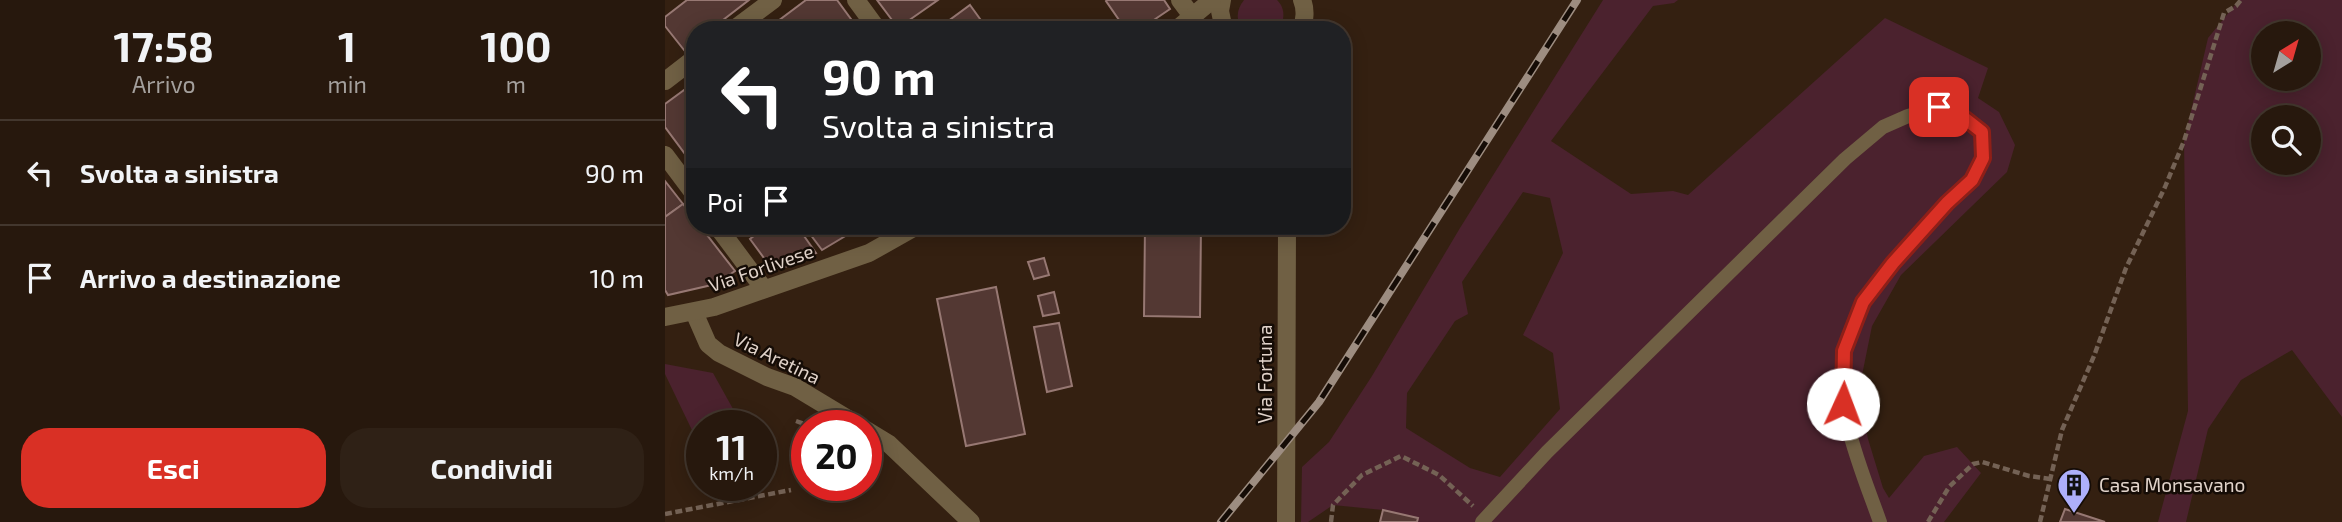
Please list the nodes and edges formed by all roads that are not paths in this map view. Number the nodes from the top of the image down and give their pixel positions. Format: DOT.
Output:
graph roads {
  1 [pos="773,0"];
  2 [pos="856,0"];
  3 [pos="1181,0"];
  4 [pos="1212,0"];
  5 [pos="1222,0"];
  6 [pos="1302,0"];
  7 [pos="1192,16"];
  8 [pos="745,21"];
  9 [pos="872,21"];
  10 [pos="1186,21"];
  11 [pos="1222,21"];
  12 [pos="1303,21"];
  13 [pos="686,65"];
  14 [pos="665,81"];
  15 [pos="665,155"];
  16 [pos="686,183"];
  17 [pos="724,235"];
  18 [pos="901,235"];
  19 [pos="1287,235"];
  20 [pos="764,289"];
  21 [pos="694,312"];
  22 [pos="666,315"];
  23 [pos="833,410"];
  24 [pos="882,439"];
  25 [pos="1482,517"];
  26 [pos="971,522"];
  27 [pos="1286,522"];
  28 [pos="1880,522"];
  1 -- 8 [label="street"];
  2 -- 9 [label="street"];
  3 -- 7 [label="street"];
  4 -- 7 [label="street"];
  5 -- 11 [label="street"];
  6 -- 12 [label="street"];
  7 -- 10 [label="street"];
  13 -- 14 [label="street"];
  15 -- 16 [label="street"];
  17 -- 20 [label="street"];
  18 -- 20 [label="street, Via Forlivese"];
  19 -- 27 [label="street, Via Fortuna"];
  20 -- 21 [label="street, Via Forlivese"];
  21 -- 22 [label="street, Via Forlivese"];
  21 -- 23 [label="street, Via Aretina"];
  24 -- 26 [label="street"];
  25 -- 28 [label="lane"];
}
